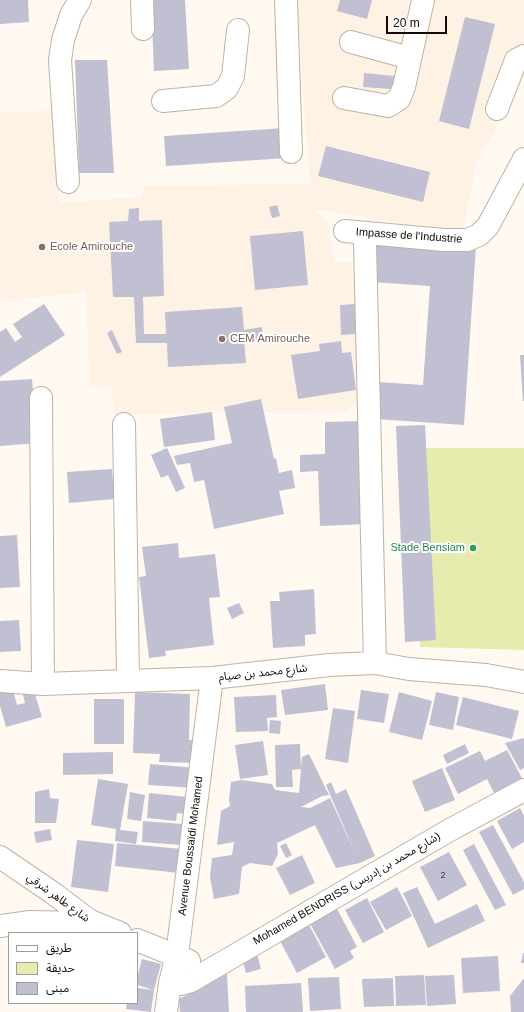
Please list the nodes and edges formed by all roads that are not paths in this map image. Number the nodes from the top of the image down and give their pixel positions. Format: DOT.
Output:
graph roads {
  1 [pos="80,0"];
  2 [pos="142,0"];
  3 [pos="286,0"];
  4 [pos="423,0"];
  5 [pos="143,29"];
  6 [pos="238,30"];
  7 [pos="351,42"];
  8 [pos="524,56"];
  9 [pos="410,58"];
  10 [pos="344,98"];
  11 [pos="163,101"];
  12 [pos="497,109"];
  13 [pos="291,152"];
  14 [pos="524,159"];
  15 [pos="68,182"];
  16 [pos="345,231"];
  17 [pos="365,244"];
  18 [pos="41,398"];
  19 [pos="124,424"];
  20 [pos="374,664"];
  21 [pos="212,678"];
  22 [pos="0,681"];
  23 [pos="128,681"];
  24 [pos="524,682"];
  25 [pos="43,684"];
  26 [pos="524,790"];
  27 [pos="0,857"];
  28 [pos="90,921"];
  29 [pos="0,926"];
  30 [pos="118,932"];
  31 [pos="138,940"];
  32 [pos="177,955"];
  33 [pos="198,976"];
  34 [pos="170,983"];
  35 [pos="166,1012"];
  1 -- 15 [label="street"];
  2 -- 5 [label="street"];
  3 -- 13 [label="street"];
  4 -- 9 [label="street"];
  6 -- 11 [label="street"];
  7 -- 9 [label="street"];
  8 -- 12 [label="street"];
  9 -- 10 [label="street"];
  14 -- 16 [label="street, Impasse de l'Industrie"];
  17 -- 20 [label="street"];
  18 -- 25 [label="street"];
  19 -- 23 [label="street"];
  20 -- 21 [label="street, شارع محمد بن صيام"];
  20 -- 24 [label="street, شارع محمد بن صيام"];
  21 -- 23 [label="street, شارع محمد بن صيام"];
  21 -- 32 [label="street, Avenue Boussaïdi Mohamed"];
  22 -- 25 [label="street, شارع محمد بن صيام"];
  23 -- 25 [label="street, شارع محمد بن صيام"];
  26 -- 33 [label="street, Mohamed BENDRISS (شارع محمد بن إدريس)"];
  27 -- 28 [label="street, شارع طاهر شرقي"];
  28 -- 29 [label="street"];
  28 -- 30 [label="street, شارع طاهر شرقي"];
  31 -- 32 [label="street"];
  32 -- 33 [label="street"];
  32 -- 34 [label="street, Avenue Boussaïdi Mohamed"];
  33 -- 34 [label="street, Mohamed BENDRISS (شارع محمد بن إدريس)"];
  34 -- 35 [label="street, Avenue Boussaïdi Mohamed"];
}
